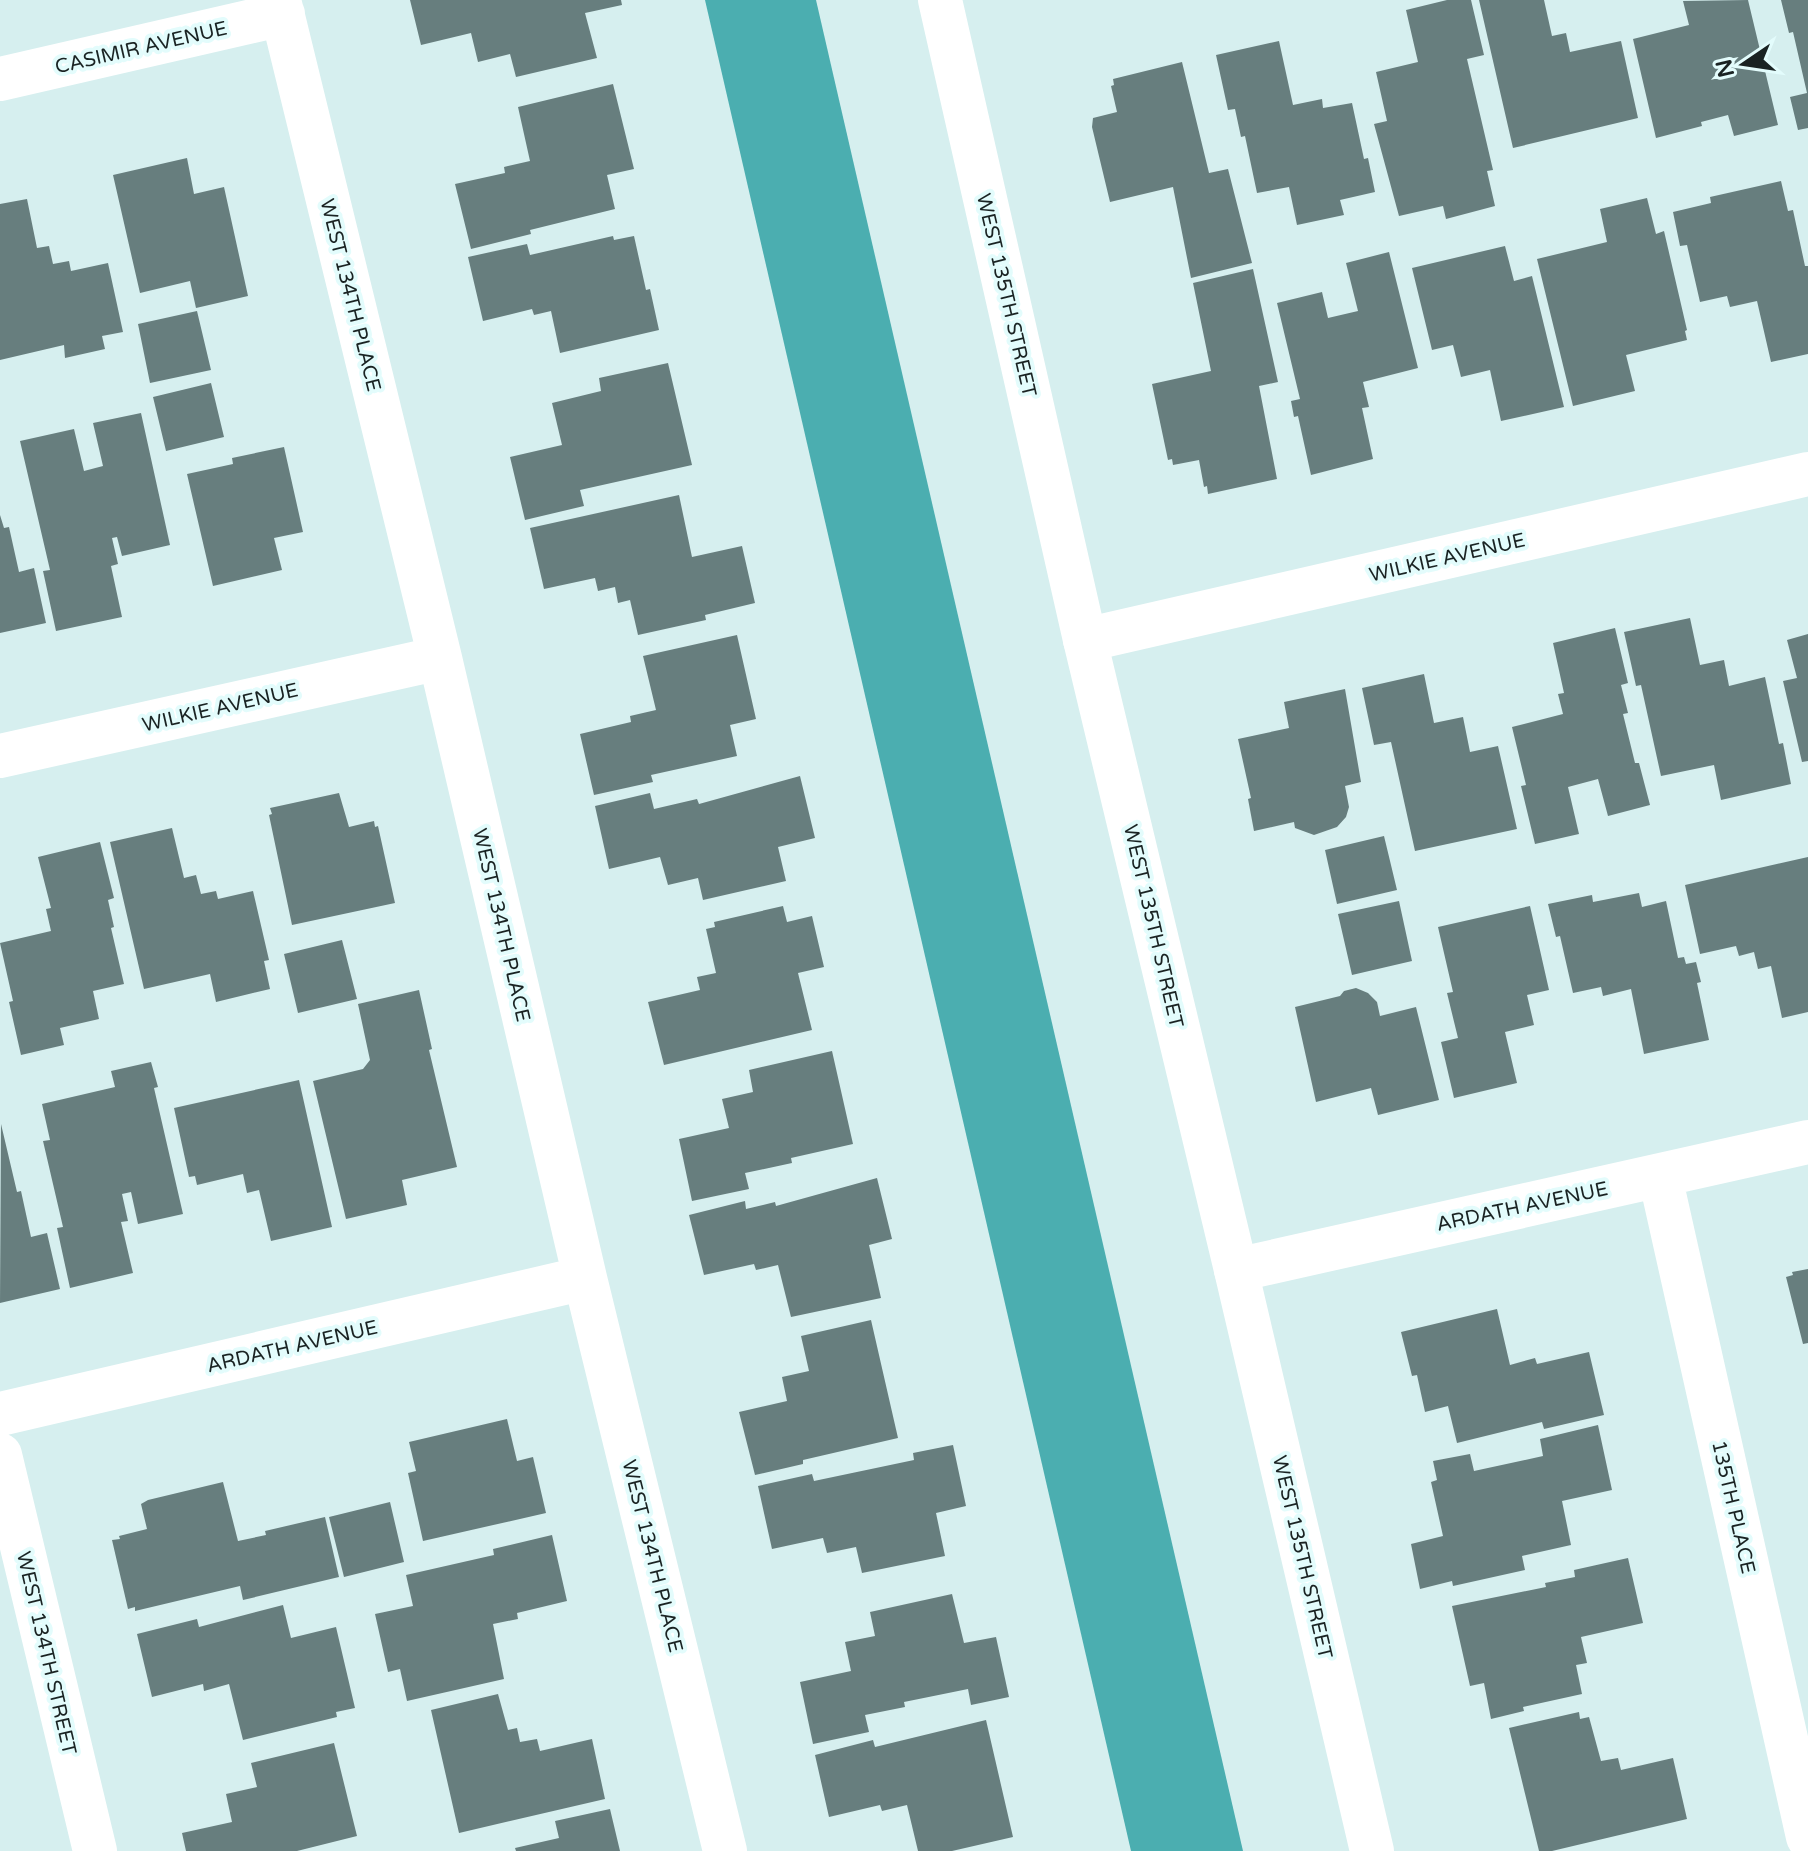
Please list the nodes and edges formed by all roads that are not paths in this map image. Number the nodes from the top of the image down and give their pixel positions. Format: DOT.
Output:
graph roads {
  1 [pos="949,2"];
  2 [pos="281,7"];
  3 [pos="0,79"];
  4 [pos="1808,474"];
  5 [pos="1085,640"];
  6 [pos="440,658"];
  7 [pos="0,756"];
  8 [pos="1808,1142"];
  9 [pos="1660,1176"];
  10 [pos="1236,1270"];
  11 [pos="585,1278"];
  12 [pos="0,1414"];
  13 [pos="0,1455"];
  14 [pos="1808,1837"];
  15 [pos="95,1851"];
  16 [pos="725,1851"];
  17 [pos="1372,1851"];
  1 -- 5 [label="street, WEST 135TH STREET"];
  2 -- 3 [label="street, CASIMIR AVENUE"];
  2 -- 6 [label="street, WEST 134TH PLACE"];
  4 -- 5 [label="street, WILKIE AVENUE"];
  5 -- 10 [label="street, WEST 135TH STREET"];
  6 -- 7 [label="street, WILKIE AVENUE"];
  6 -- 11 [label="street, WEST 134TH PLACE"];
  8 -- 9 [label="street, ARDATH AVENUE"];
  9 -- 10 [label="street, ARDATH AVENUE"];
  9 -- 14 [label="street, 135TH PLACE"];
  10 -- 17 [label="street, WEST 135TH STREET"];
  11 -- 12 [label="street, ARDATH AVENUE"];
  11 -- 16 [label="street, WEST 134TH PLACE"];
  13 -- 15 [label="street, WEST 134TH STREET"];
}
